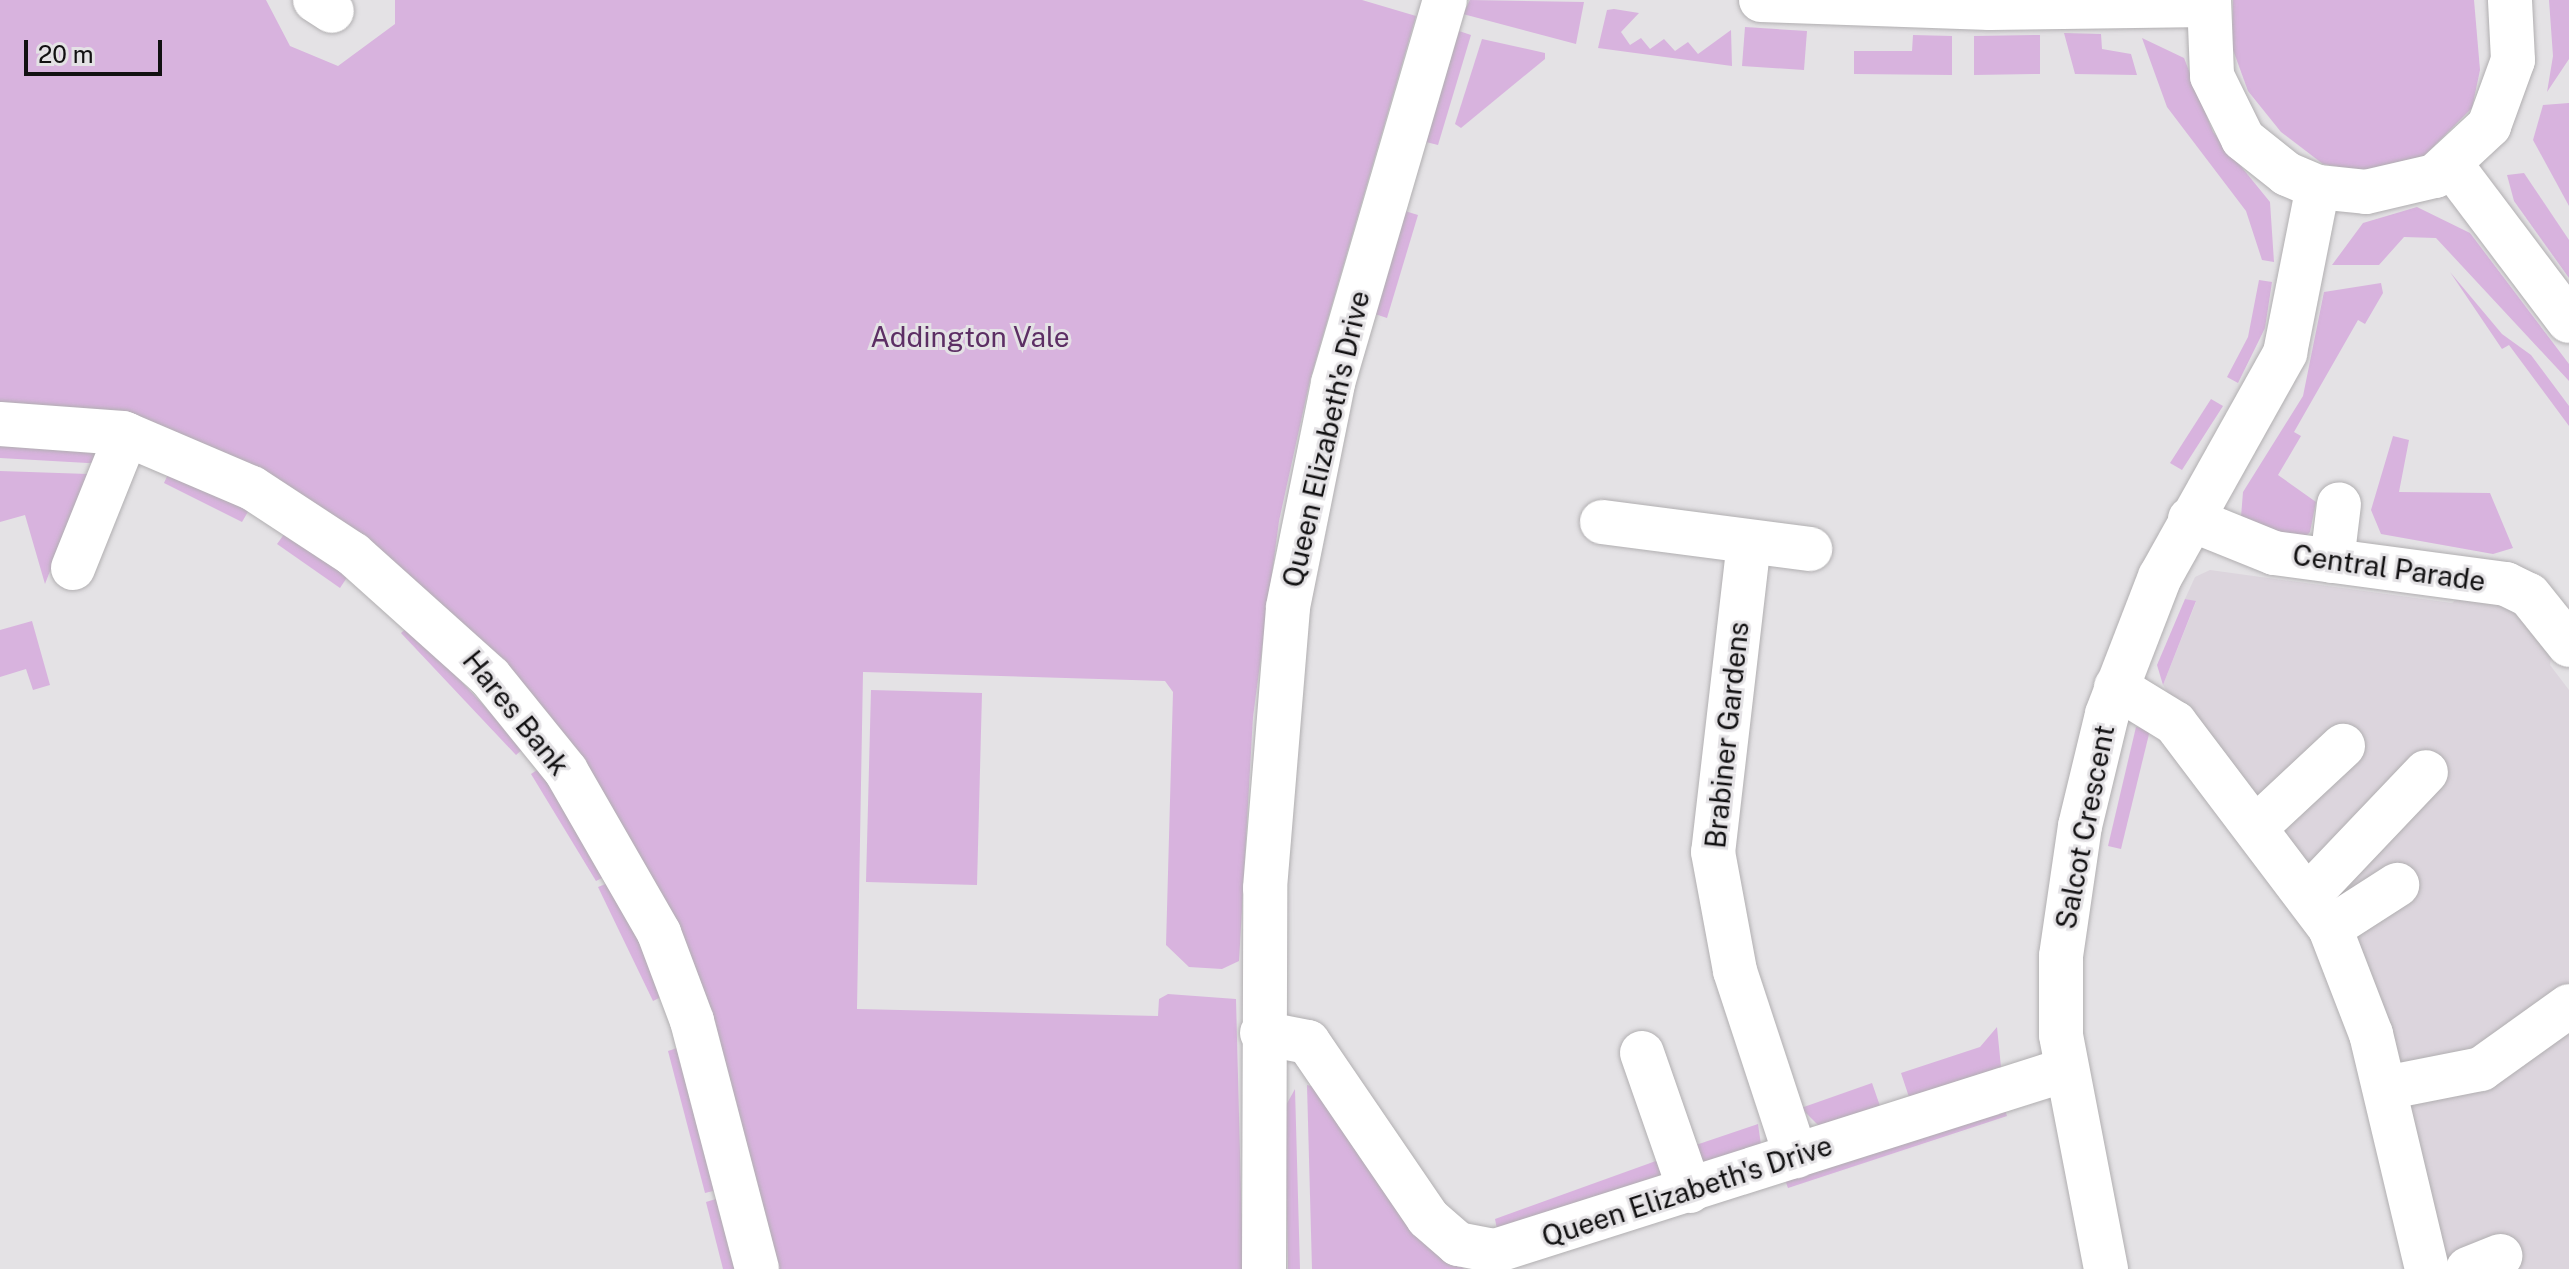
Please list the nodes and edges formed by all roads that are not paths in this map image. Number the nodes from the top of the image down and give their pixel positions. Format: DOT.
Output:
graph roads {
  1 [pos="1445,0"];
  2 [pos="1761,0"];
  3 [pos="2510,0"];
  4 [pos="2208,2"];
  5 [pos="2452,166"];
  6 [pos="2318,187"];
  7 [pos="2569,321"];
  8 [pos="0,424"];
  9 [pos="127,434"];
  10 [pos="2339,504"];
  11 [pos="2190,519"];
  12 [pos="1602,522"];
  13 [pos="1749,542"];
  14 [pos="1810,549"];
  15 [pos="2332,561"];
  16 [pos="73,568"];
  17 [pos="2569,645"];
  18 [pos="2116,687"];
  19 [pos="2343,746"];
  20 [pos="2426,772"];
  21 [pos="2256,827"];
  22 [pos="2397,885"];
  23 [pos="2319,912"];
  24 [pos="2569,1006"];
  25 [pos="1262,1033"];
  26 [pos="1642,1053"];
  27 [pos="2065,1070"];
  28 [pos="2385,1088"];
  29 [pos="1796,1156"];
  30 [pos="1690,1191"];
  31 [pos="1496,1260"];
  32 [pos="757,1269"];
  33 [pos="1264,1269"];
  34 [pos="2106,1269"];
  35 [pos="2427,1269"];
  1 -- 25 [label="street, Queen Elizabeth's Drive"];
  2 -- 4 [label="street"];
  3 -- 5 [label="street"];
  4 -- 6 [label="street"];
  5 -- 6 [label="street"];
  5 -- 7 [label="street"];
  6 -- 11 [label="street, Salcot Crescent"];
  8 -- 9 [label="street, Hares Bank"];
  9 -- 16 [label="street"];
  9 -- 32 [label="street, Hares Bank"];
  10 -- 15 [label="street"];
  11 -- 15 [label="street, Central Parade"];
  11 -- 18 [label="street, Salcot Crescent"];
  12 -- 13 [label="street"];
  13 -- 14 [label="street"];
  13 -- 29 [label="street, Brabiner Gardens"];
  15 -- 17 [label="street, Central Parade"];
  18 -- 21 [label="street"];
  18 -- 27 [label="street, Salcot Crescent"];
  19 -- 21 [label="street"];
  20 -- 23 [label="street"];
  21 -- 23 [label="street"];
  22 -- 23 [label="street"];
  23 -- 28 [label="street"];
  24 -- 28 [label="street"];
  25 -- 31 [label="street, Queen Elizabeth's Drive"];
  25 -- 33 [label="street, Queen Elizabeth's Drive"];
  26 -- 30 [label="street"];
  27 -- 29 [label="street, Queen Elizabeth's Drive"];
  27 -- 34 [label="street, Salcot Crescent"];
  28 -- 35 [label="street"];
  29 -- 30 [label="street, Queen Elizabeth's Drive"];
  30 -- 31 [label="street, Queen Elizabeth's Drive"];
}
